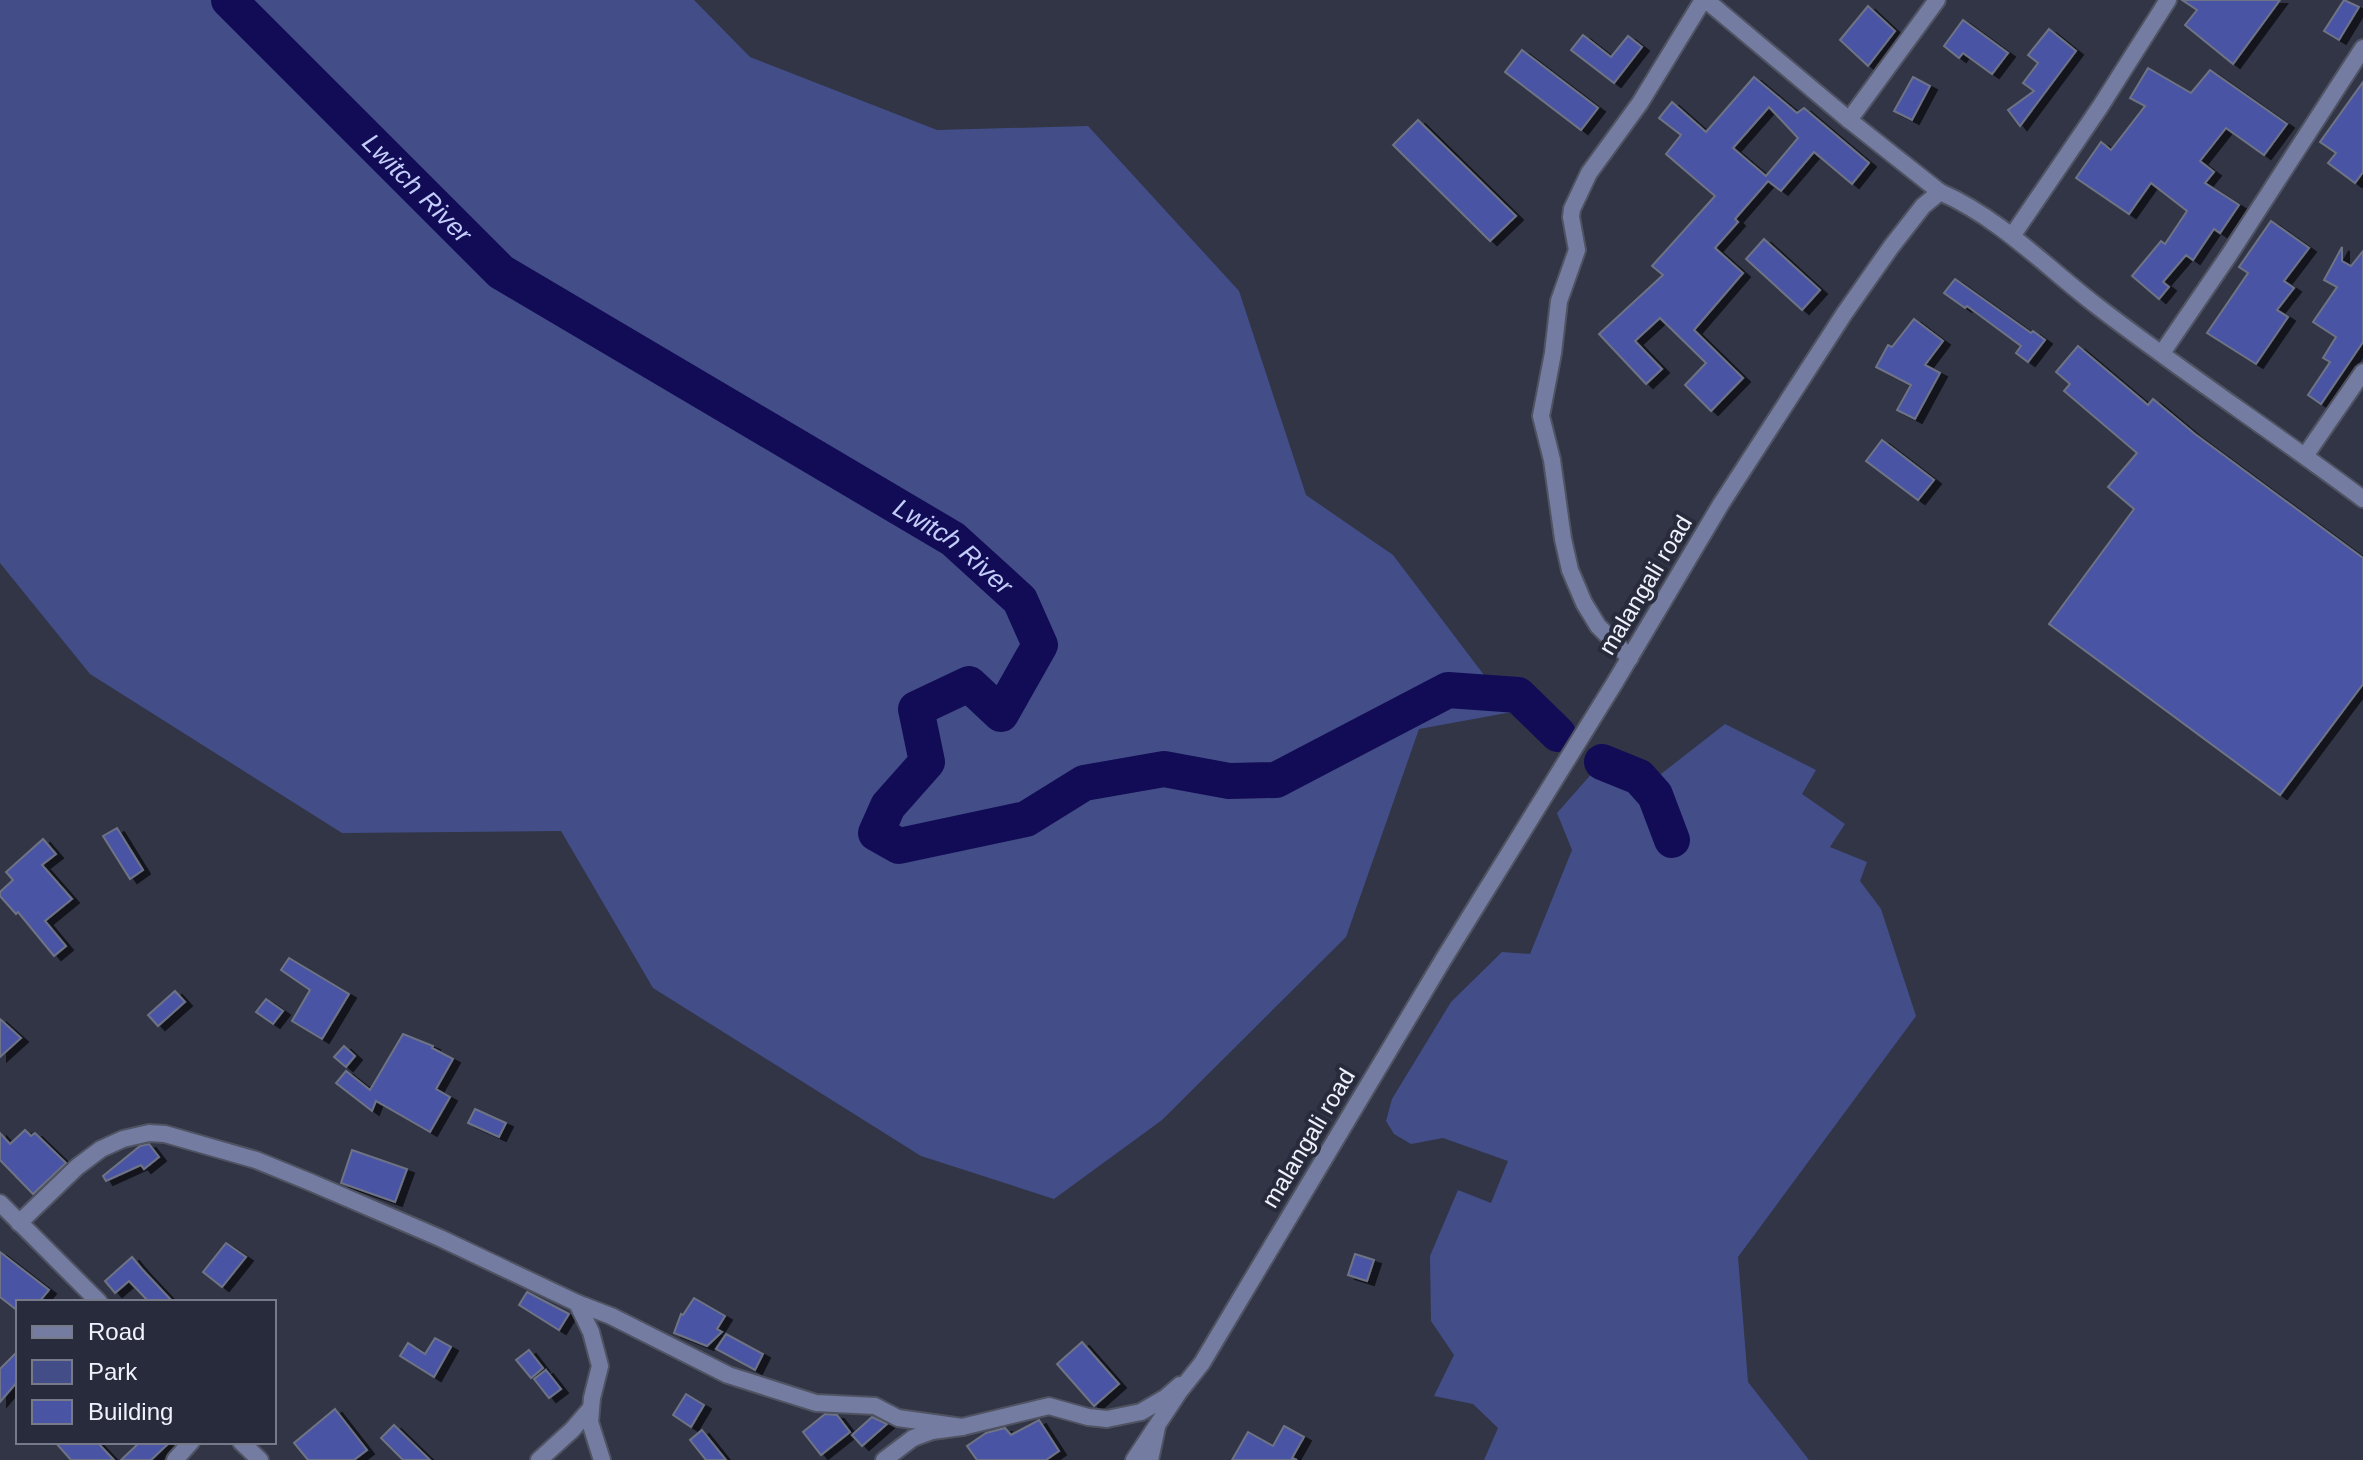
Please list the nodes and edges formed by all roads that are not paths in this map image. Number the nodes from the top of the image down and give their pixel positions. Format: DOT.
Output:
graph roads {
  1 [pos="1704,0"];
  2 [pos="1937,0"];
  3 [pos="2168,0"];
  4 [pos="2363,48"];
  5 [pos="1849,120"];
  6 [pos="1940,192"];
  7 [pos="2012,236"];
  8 [pos="2162,353"];
  9 [pos="2363,372"];
  10 [pos="2305,456"];
  11 [pos="2363,499"];
  12 [pos="1630,658"];
  13 [pos="0,1203"];
  14 [pos="19,1223"];
  15 [pos="97,1300"];
  16 [pos="577,1303"];
  17 [pos="1202,1363"];
  18 [pos="591,1408"];
  19 [pos="1157,1425"];
  20 [pos="962,1427"];
  21 [pos="189,1444"];
  22 [pos="243,1444"];
  23 [pos="175,1460"];
  24 [pos="260,1460"];
  25 [pos="539,1460"];
  26 [pos="602,1460"];
  27 [pos="884,1460"];
  28 [pos="1134,1460"];
  29 [pos="1150,1460"];
  1 -- 5 [label="street"];
  1 -- 12 [label="street"];
  2 -- 5 [label="street"];
  3 -- 7 [label="street"];
  4 -- 8 [label="street"];
  5 -- 6 [label="street"];
  6 -- 7 [label="street"];
  6 -- 12 [label="street, malangali road"];
  7 -- 8 [label="street"];
  8 -- 10 [label="street"];
  9 -- 10 [label="street"];
  10 -- 11 [label="street"];
  12 -- 17 [label="street, malangali road"];
  13 -- 14 [label="street"];
  14 -- 15 [label="street"];
  14 -- 16 [label="street"];
  16 -- 18 [label="street"];
  16 -- 20 [label="street"];
  17 -- 19 [label="street, malangali road"];
  17 -- 20 [label="street"];
  18 -- 25 [label="street"];
  18 -- 26 [label="street"];
  19 -- 28 [label="street, malangali road"];
  19 -- 29 [label="street"];
  20 -- 27 [label="street"];
  21 -- 23 [label="street"];
  22 -- 24 [label="street"];
}
